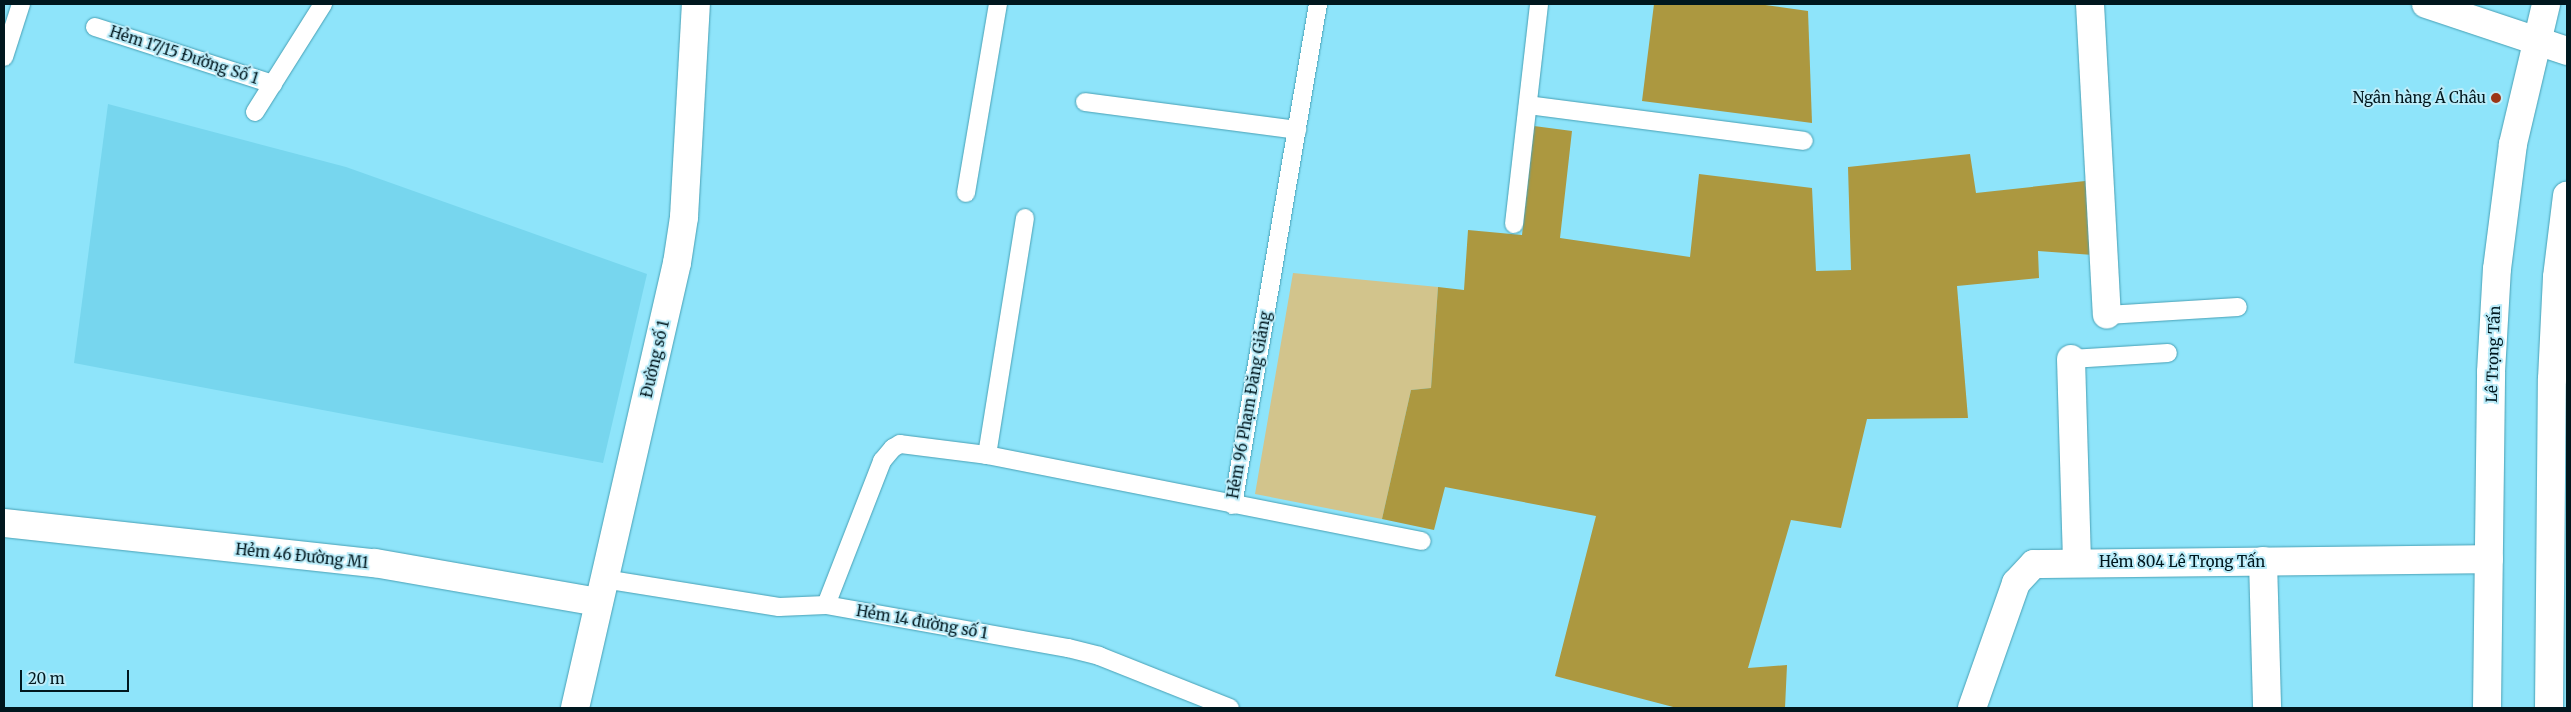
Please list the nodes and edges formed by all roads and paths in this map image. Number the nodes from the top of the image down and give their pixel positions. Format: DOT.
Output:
graph roads {
  1 [pos="20,4"];
  2 [pos="323,4"];
  3 [pos="696,4"];
  4 [pos="998,4"];
  5 [pos="1318,4"];
  6 [pos="1539,4"];
  7 [pos="2090,4"];
  8 [pos="2426,4"];
  9 [pos="2546,4"];
  10 [pos="95,26"];
  11 [pos="2536,40"];
  12 [pos="2567,51"];
  13 [pos="4,57"];
  14 [pos="273,84"];
  15 [pos="1085,102"];
  16 [pos="1528,105"];
  17 [pos="255,112"];
  18 [pos="1297,130"];
  19 [pos="1804,141"];
  20 [pos="966,193"];
  21 [pos="2567,196"];
  22 [pos="1024,218"];
  23 [pos="1514,224"];
  24 [pos="2238,307"];
  25 [pos="2107,315"];
  26 [pos="2168,353"];
  27 [pos="2071,359"];
  28 [pos="987,455"];
  29 [pos="1233,504"];
  30 [pos="4,523"];
  31 [pos="1422,541"];
  32 [pos="2559,549"];
  33 [pos="2489,559"];
  34 [pos="2263,561"];
  35 [pos="2077,562"];
  36 [pos="601,591"];
  37 [pos="826,605"];
  38 [pos="575,708"];
  39 [pos="1230,708"];
  40 [pos="1972,708"];
  41 [pos="2267,708"];
  42 [pos="2487,708"];
  43 [pos="2549,708"];
  1 -- 13 [label="lane"];
  2 -- 14 [label="lane, Hẻm 17/15 Đường Số 1"];
  3 -- 36 [label="street, Đường số 1"];
  4 -- 20 [label="lane"];
  5 -- 18 [label="lane, Hẻm 96 Phạm Đăng Giảng"];
  6 -- 16 [label="lane"];
  7 -- 25 [label="street"];
  8 -- 11 [label="street"];
  9 -- 11 [label="street, Lê Trọng Tấn"];
  10 -- 14 [label="lane, Hẻm 17/15 Đường Số 1"];
  11 -- 12 [label="street"];
  11 -- 33 [label="street, Lê Trọng Tấn"];
  14 -- 17 [label="lane, Hẻm 17/15 Đường Số 1"];
  15 -- 18 [label="lane"];
  16 -- 19 [label="lane"];
  16 -- 23 [label="lane"];
  18 -- 29 [label="lane, Hẻm 96 Phạm Đăng Giảng"];
  21 -- 32 [label="street"];
  22 -- 28 [label="lane"];
  24 -- 25 [label="lane"];
  26 -- 27 [label="lane"];
  27 -- 35 [label="street"];
  28 -- 29 [label="lane, Hẻm 96 Phạm Đăng Giảng"];
  28 -- 37 [label="lane, Hẻm 96 Phạm Đăng Giảng"];
  29 -- 31 [label="lane"];
  30 -- 36 [label="street, Hẻm 46 Đường M1"];
  32 -- 43 [label="street"];
  33 -- 34 [label="street, Hẻm 804 Lê Trọng Tấn"];
  33 -- 42 [label="street, Lê Trọng Tấn"];
  34 -- 35 [label="street, Hẻm 804 Lê Trọng Tấn"];
  34 -- 41 [label="street"];
  35 -- 40 [label="street, Hẻm 804 Lê Trọng Tấn"];
  36 -- 37 [label="lane, Hẻm 14 đường số 1"];
  36 -- 38 [label="street, Đường số 1"];
  37 -- 39 [label="lane, Hẻm 14 đường số 1"];
}
